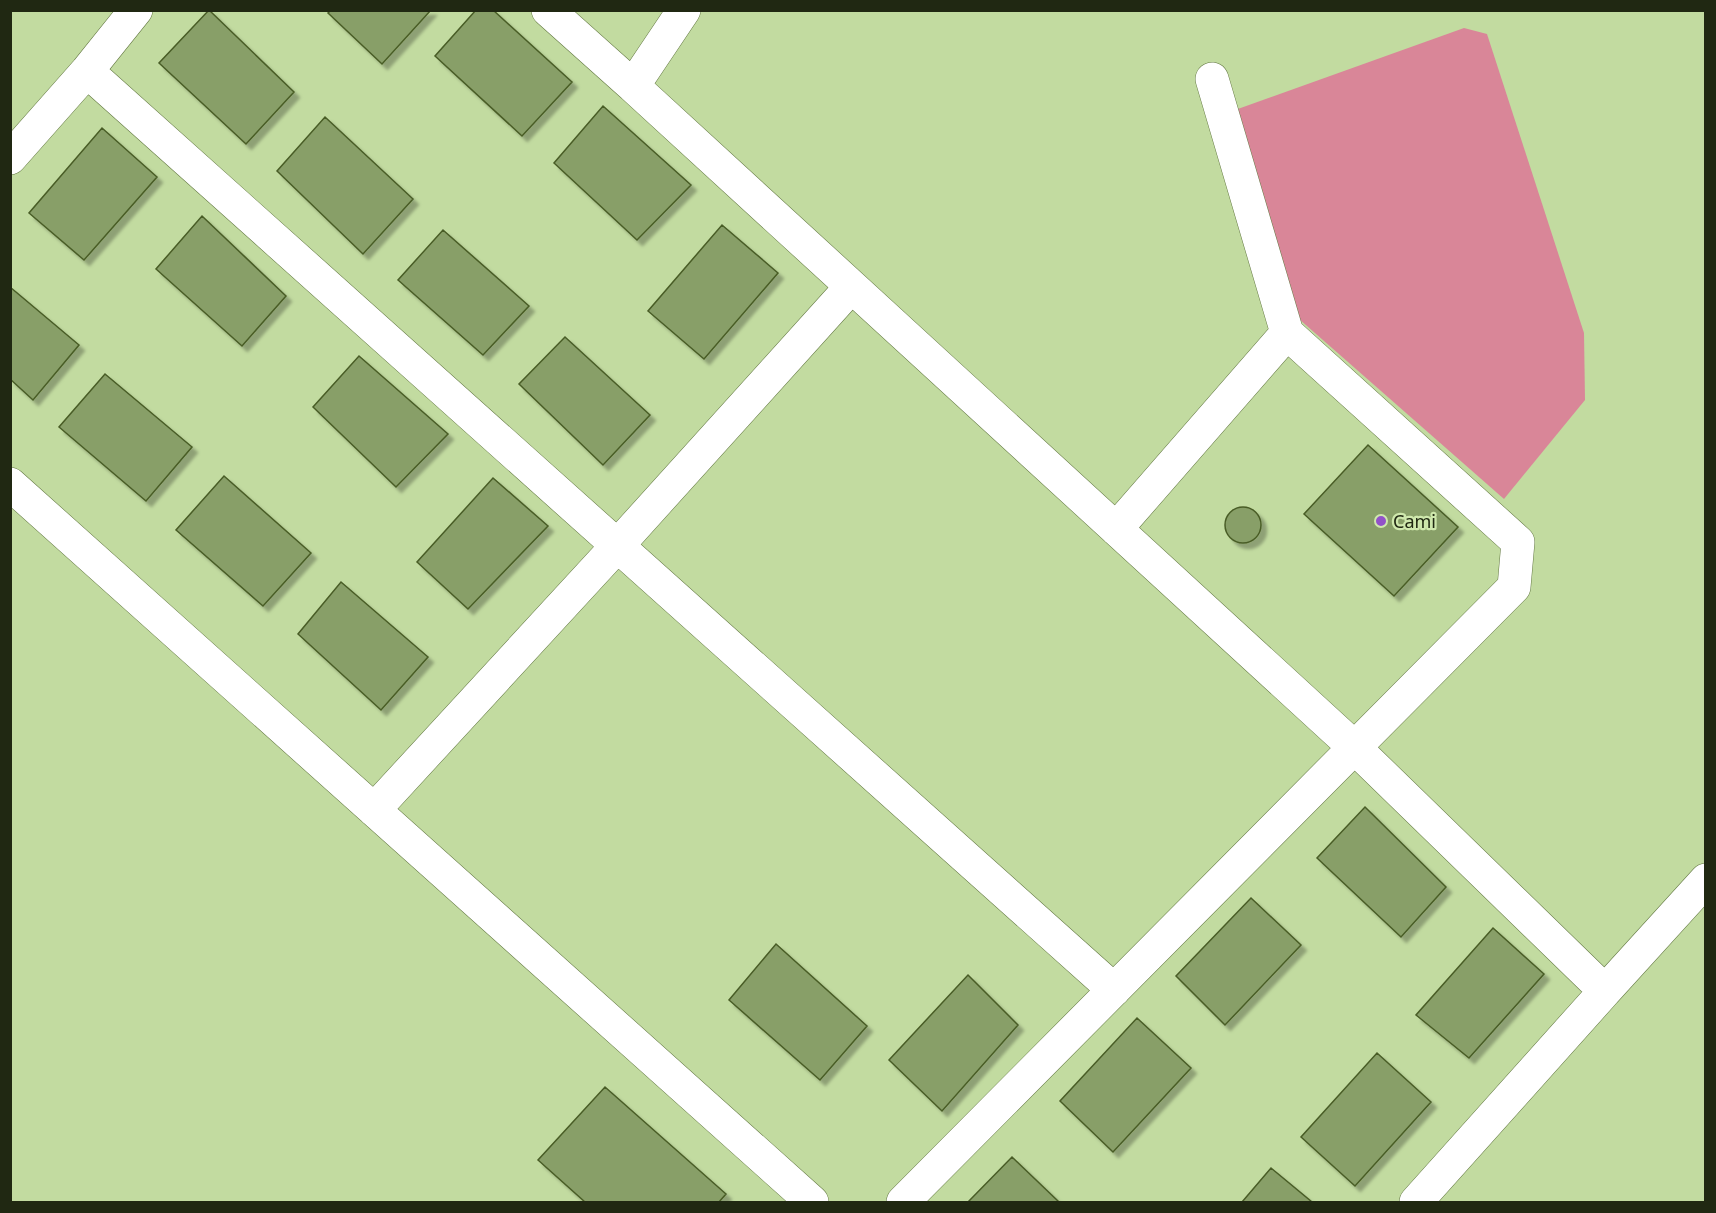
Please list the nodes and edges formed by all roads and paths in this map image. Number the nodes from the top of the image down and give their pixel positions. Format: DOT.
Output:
graph roads {
  1 [pos="136,10"];
  2 [pos="548,10"];
  3 [pos="684,10"];
  4 [pos="87,71"];
  5 [pos="1212,79"];
  6 [pos="633,86"];
  7 [pos="10,158"];
  8 [pos="851,287"];
  9 [pos="1287,333"];
  10 [pos="10,484"];
  11 [pos="1116,529"];
  12 [pos="618,545"];
  13 [pos="1354,747"];
  14 [pos="374,810"];
  15 [pos="1706,880"];
  16 [pos="1114,990"];
  17 [pos="1605,991"];
  18 [pos="812,1203"];
  19 [pos="903,1203"];
  20 [pos="1416,1203"];
  1 -- 4 [label="street"];
  2 -- 6 [label="street"];
  3 -- 6 [label="street"];
  4 -- 7 [label="street"];
  4 -- 12 [label="street"];
  5 -- 9 [label="street"];
  6 -- 8 [label="street"];
  8 -- 11 [label="street"];
  8 -- 12 [label="street"];
  9 -- 11 [label="street"];
  9 -- 13 [label="street"];
  10 -- 14 [label="street"];
  11 -- 13 [label="street"];
  12 -- 14 [label="street"];
  12 -- 16 [label="street"];
  13 -- 16 [label="street"];
  13 -- 17 [label="street"];
  14 -- 18 [label="street"];
  15 -- 17 [label="street"];
  16 -- 19 [label="street"];
  17 -- 20 [label="street"];
}
